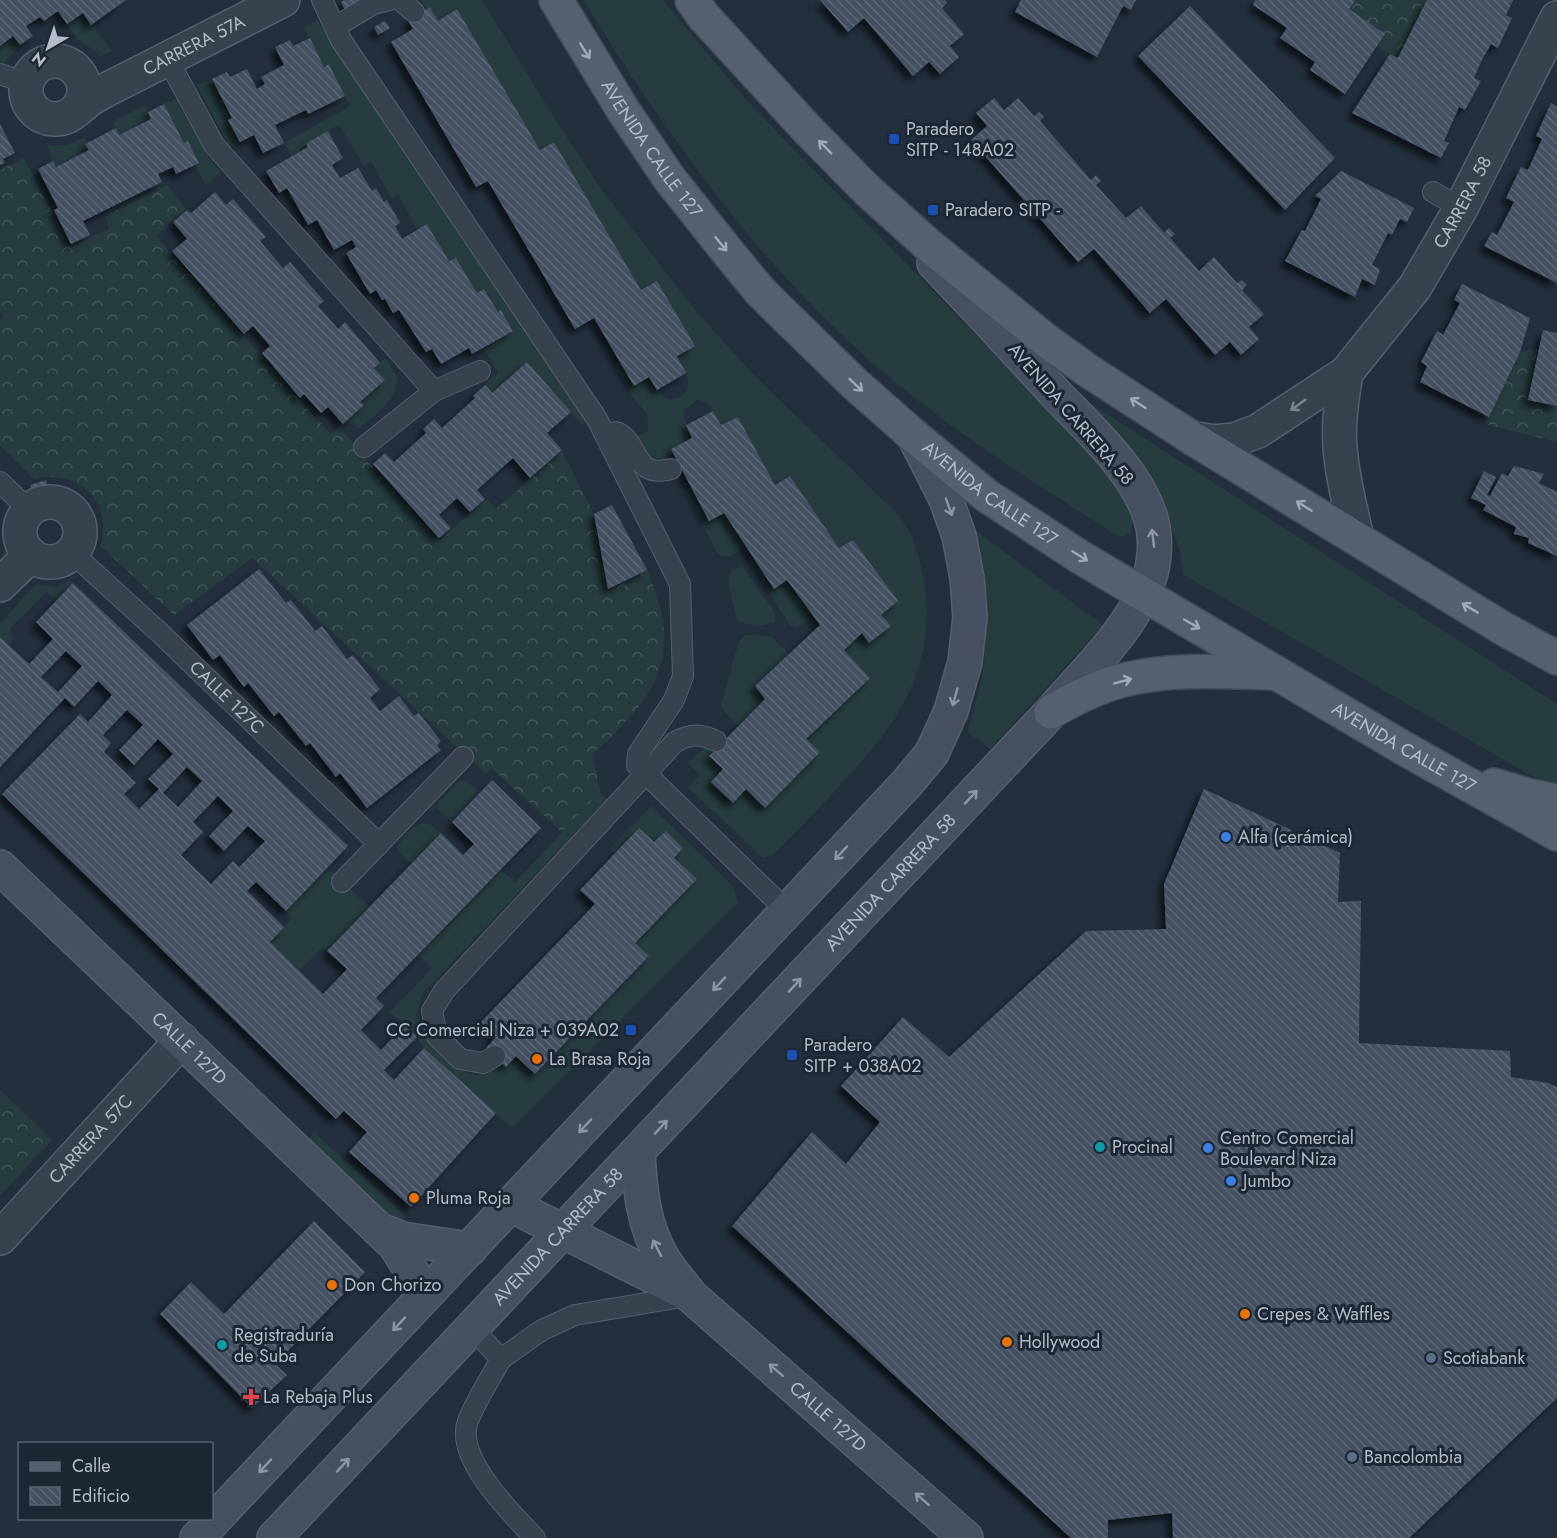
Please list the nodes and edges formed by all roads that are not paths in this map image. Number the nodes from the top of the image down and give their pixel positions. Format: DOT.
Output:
graph roads {
  1 [pos="322,0"];
  2 [pos="389,0"];
  3 [pos="556,0"];
  4 [pos="692,0"];
  5 [pos="268,4"];
  6 [pos="1557,18"];
  7 [pos="335,27"];
  8 [pos="167,58"];
  9 [pos="13,79"];
  10 [pos="92,82"];
  11 [pos="866,189"];
  12 [pos="1433,192"];
  13 [pos="1461,208"];
  14 [pos="480,371"];
  15 [pos="1346,373"];
  16 [pos="434,392"];
  17 [pos="606,436"];
  18 [pos="914,436"];
  19 [pos="1192,438"];
  20 [pos="364,447"];
  21 [pos="671,469"];
  22 [pos="0,482"];
  23 [pos="29,510"];
  24 [pos="1358,539"];
  25 [pos="31,555"];
  26 [pos="69,555"];
  27 [pos="0,585"];
  28 [pos="1142,595"];
  29 [pos="1504,629"];
  30 [pos="1557,648"];
  31 [pos="1557,658"];
  32 [pos="1276,673"];
  33 [pos="1557,673"];
  34 [pos="1051,712"];
  35 [pos="716,741"];
  36 [pos="463,757"];
  37 [pos="646,774"];
  38 [pos="1555,826"];
  39 [pos="379,844"];
  40 [pos="0,867"];
  41 [pos="342,882"];
  42 [pos="787,911"];
  43 [pos="182,1040"];
  44 [pos="495,1056"];
  45 [pos="638,1152"];
  46 [pos="511,1206"];
  47 [pos="380,1230"];
  48 [pos="564,1231"];
  49 [pos="0,1238"];
  50 [pos="470,1249"];
  51 [pos="691,1296"];
  52 [pos="423,1298"];
  53 [pos="472,1329"];
  54 [pos="501,1359"];
  55 [pos="196,1538"];
  56 [pos="274,1538"];
  57 [pos="535,1538"];
  58 [pos="966,1538"];
  1 -- 7 [label="lane"];
  2 -- 7 [label="lane"];
  3 -- 18 [label="main road, AVENIDA CALLE 127, one-way"];
  11 -- 4 [label="main road, one-way"];
  5 -- 8 [label="street, CARRERA 57A"];
  6 -- 13 [label="street, CARRERA 58"];
  7 -- 17 [label="lane"];
  8 -- 10 [label="street, CARRERA 57A"];
  8 -- 16 [label="lane"];
  9 -- 10 [label="street, CARRERA 57A"];
  9 -- 10 [label="street, CARRERA 57A"];
  19 -- 11 [label="main road, one-way"];
  28 -- 11 [label="main road, AVENIDA CARRERA 58, one-way"];
  12 -- 13 [label="lane"];
  13 -- 15 [label="street, CARRERA 58"];
  14 -- 16 [label="lane"];
  15 -- 19 [label="street, CARRERA 58, one-way"];
  15 -- 24 [label="street, CARRERA 58"];
  16 -- 20 [label="lane"];
  17 -- 21 [label="lane"];
  17 -- 37 [label="lane"];
  18 -- 28 [label="main road, AVENIDA CALLE 127, one-way"];
  18 -- 42 [label="main road, one-way"];
  24 -- 19 [label="main road, one-way"];
  22 -- 23 [label="lane"];
  23 -- 25 [label="street"];
  23 -- 26 [label="street"];
  29 -- 24 [label="main road, one-way"];
  25 -- 26 [label="street"];
  25 -- 27 [label="street"];
  26 -- 39 [label="lane, CALLE 127C"];
  28 -- 32 [label="main road, AVENIDA CALLE 127, one-way"];
  28 -- 34 [label="main road, AVENIDA CARRERA 58"];
  29 -- 30 [label="main road"];
  29 -- 31 [label="main road"];
  29 -- 33 [label="main road"];
  34 -- 32 [label="main road, one-way"];
  32 -- 38 [label="main road, AVENIDA CALLE 127"];
  45 -- 34 [label="main road, AVENIDA CARRERA 58, one-way"];
  35 -- 37 [label="lane"];
  36 -- 39 [label="lane"];
  37 -- 42 [label="lane"];
  37 -- 44 [label="lane"];
  39 -- 41 [label="lane"];
  40 -- 43 [label="main road, CALLE 127D"];
  42 -- 46 [label="main road, one-way"];
  43 -- 47 [label="main road, CALLE 127D"];
  43 -- 49 [label="street, CARRERA 57C"];
  45 -- 48 [label="main road, AVENIDA CARRERA 58"];
  51 -- 45 [label="main road, CALLE 127D, one-way"];
  46 -- 48 [label="main road, CALLE 127D"];
  46 -- 50 [label="main road"];
  47 -- 50 [label="main road, CALLE 127D"];
  47 -- 52 [label="main road, CALLE 127D"];
  48 -- 51 [label="main road, CALLE 127D"];
  48 -- 53 [label="main road, AVENIDA CARRERA 58"];
  50 -- 52 [label="main road"];
  51 -- 54 [label="lane"];
  58 -- 51 [label="main road, CALLE 127D, one-way"];
  52 -- 55 [label="main road, one-way"];
  53 -- 54 [label="lane"];
  56 -- 53 [label="main road, AVENIDA CARRERA 58, one-way"];
  54 -- 57 [label="lane"];
}
